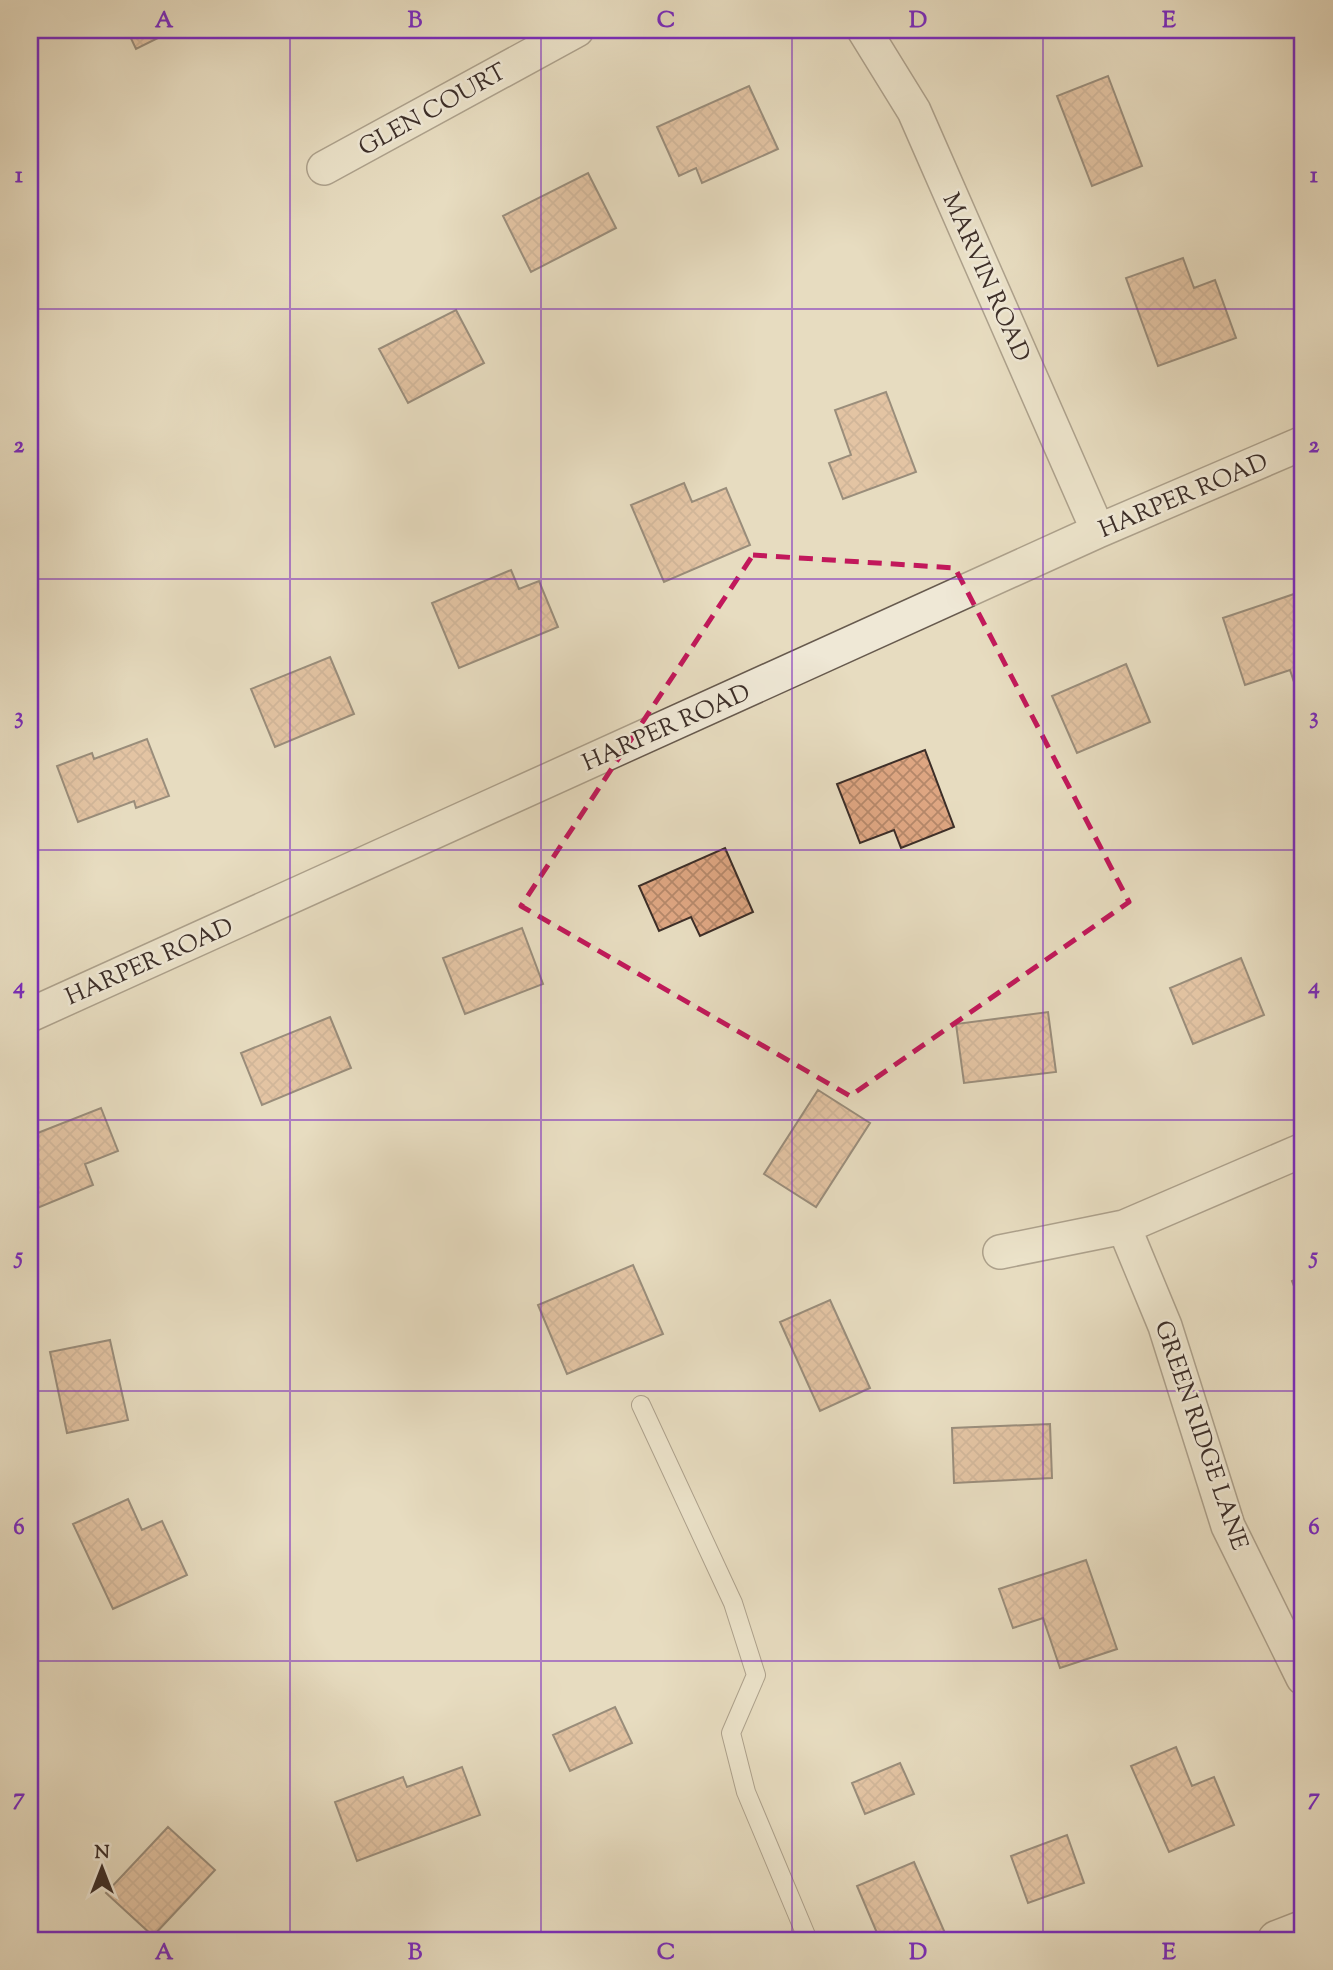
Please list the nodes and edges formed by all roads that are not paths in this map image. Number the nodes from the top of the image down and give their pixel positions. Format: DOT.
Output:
graph roads {
  1 [pos="577,30"];
  2 [pos="864,30"];
  3 [pos="324,168"];
  4 [pos="1303,443"];
  5 [pos="1098,531"];
  6 [pos="30,1015"];
  7 [pos="1303,1150"];
  8 [pos="1124,1227"];
  9 [pos="1000,1252"];
  10 [pos="642,1405"];
  11 [pos="1303,1678"];
  12 [pos="1303,1930"];
  13 [pos="808,1940"];
  14 [pos="1277,1940"];
  1 -- 3 [label="street, GLEN COURT"];
  2 -- 5 [label="street, MARVIN ROAD"];
  4 -- 5 [label="street, HARPER ROAD"];
  5 -- 6 [label="street, HARPER ROAD"];
  7 -- 8 [label="street"];
  8 -- 9 [label="street"];
  8 -- 11 [label="street, GREEN RIDGE LANE"];
  10 -- 13 [label="lane"];
  12 -- 14 [label="street"];
}
